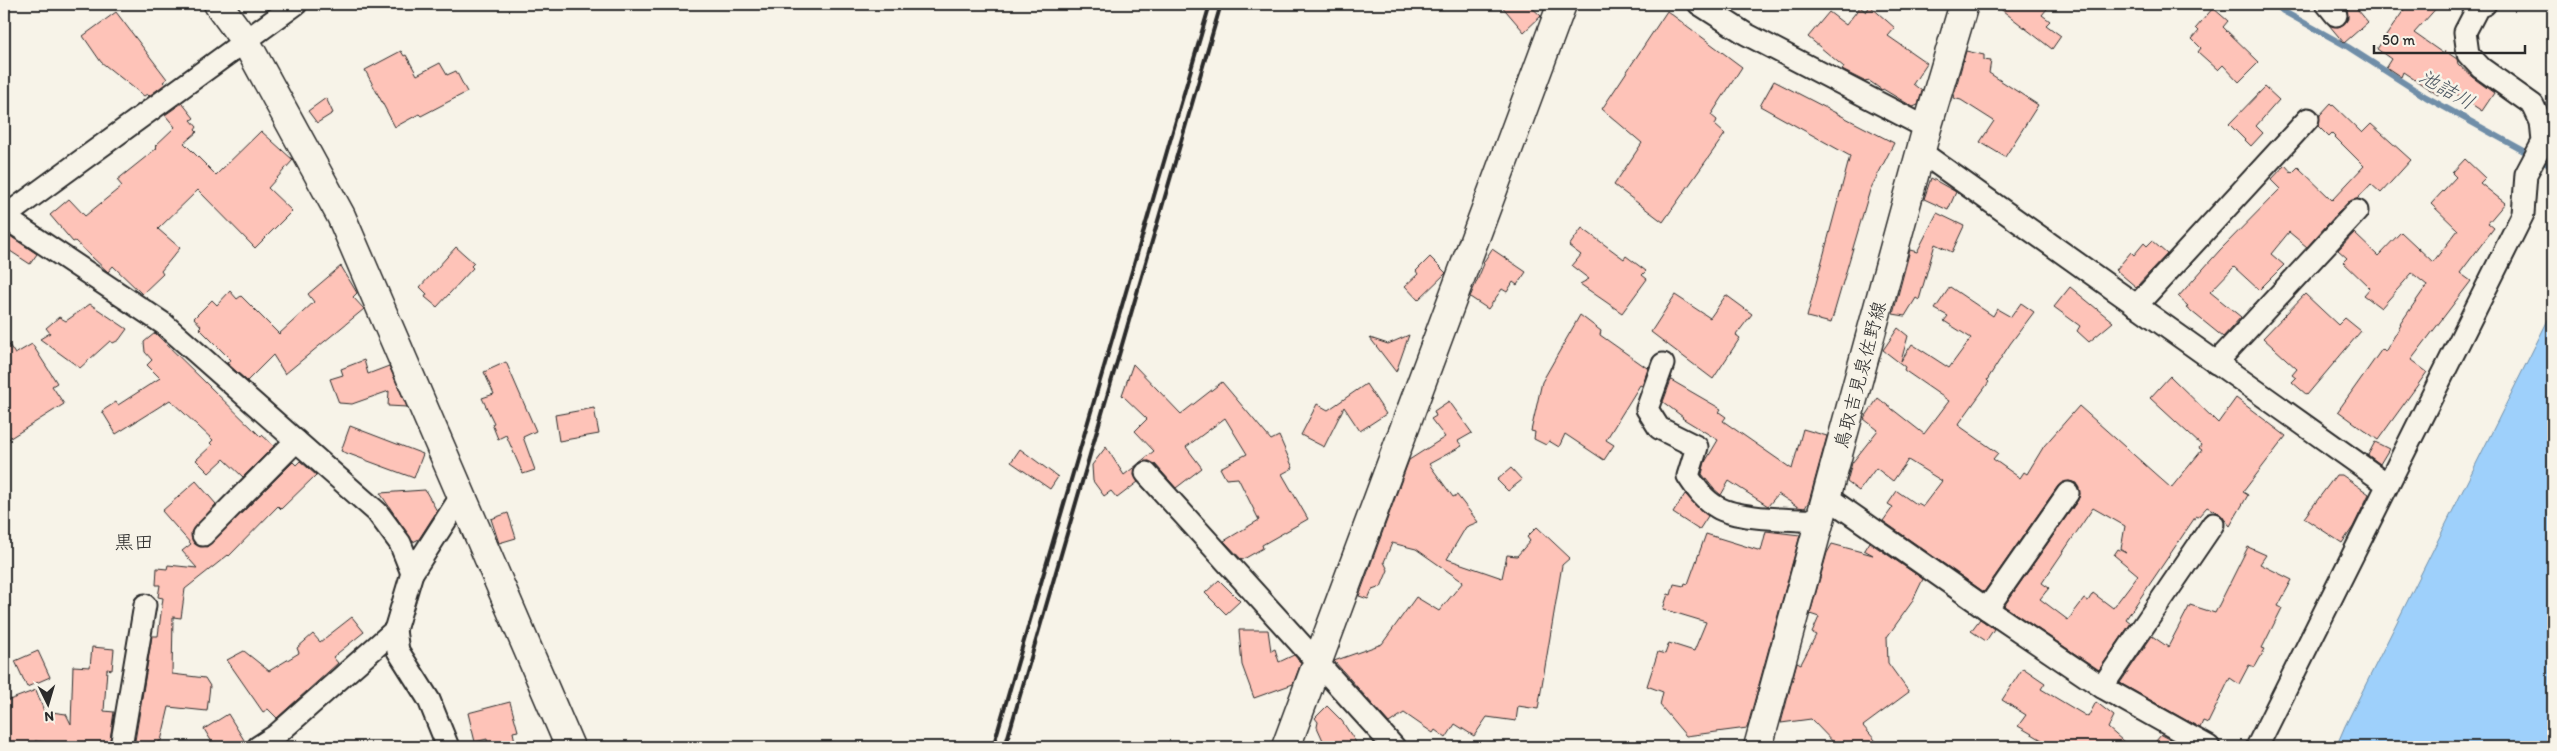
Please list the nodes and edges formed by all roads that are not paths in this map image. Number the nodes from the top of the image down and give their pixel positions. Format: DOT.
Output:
graph roads {
  1 [pos="218,4"];
  2 [pos="296,4"];
  3 [pos="1562,4"];
  4 [pos="1699,4"];
  5 [pos="1964,4"];
  6 [pos="2485,4"];
  7 [pos="246,42"];
  8 [pos="2308,119"];
  9 [pos="1924,140"];
  10 [pos="2357,211"];
  11 [pos="4,217"];
  12 [pos="2136,306"];
  13 [pos="2216,363"];
  14 [pos="1663,364"];
  15 [pos="296,441"];
  16 [pos="1146,473"];
  17 [pos="2387,484"];
  18 [pos="2068,494"];
  19 [pos="462,495"];
  20 [pos="1823,509"];
  21 [pos="2213,524"];
  22 [pos="203,535"];
  23 [pos="412,573"];
  24 [pos="145,605"];
  25 [pos="1986,609"];
  26 [pos="395,630"];
  27 [pos="1316,663"];
  28 [pos="2102,686"];
  29 [pos="121,747"];
  30 [pos="258,747"];
  31 [pos="448,747"];
  32 [pos="570,747"];
  33 [pos="1286,747"];
  34 [pos="1394,747"];
  35 [pos="1758,747"];
  36 [pos="2209,747"];
  37 [pos="2257,747"];
  1 -- 7 [label="street"];
  2 -- 7 [label="street"];
  3 -- 27 [label="street"];
  4 -- 9 [label="street"];
  5 -- 9 [label="street, 鳥取吉見泉佐野線"];
  6 -- 17 [label="street"];
  7 -- 11 [label="street"];
  7 -- 19 [label="street"];
  8 -- 12 [label="street"];
  9 -- 12 [label="street"];
  9 -- 20 [label="street, 鳥取吉見泉佐野線"];
  10 -- 13 [label="street"];
  11 -- 15 [label="street"];
  12 -- 13 [label="street"];
  13 -- 17 [label="street"];
  14 -- 20 [label="street"];
  15 -- 22 [label="street"];
  15 -- 23 [label="street"];
  16 -- 27 [label="street"];
  17 -- 37 [label="street"];
  18 -- 25 [label="street"];
  19 -- 23 [label="street"];
  19 -- 32 [label="street"];
  20 -- 25 [label="street"];
  20 -- 35 [label="street, 鳥取吉見泉佐野線"];
  21 -- 28 [label="street"];
  23 -- 26 [label="street"];
  24 -- 29 [label="street"];
  25 -- 28 [label="street"];
  26 -- 30 [label="street"];
  26 -- 31 [label="street"];
  27 -- 33 [label="street"];
  27 -- 34 [label="street"];
  28 -- 36 [label="street"];
}
